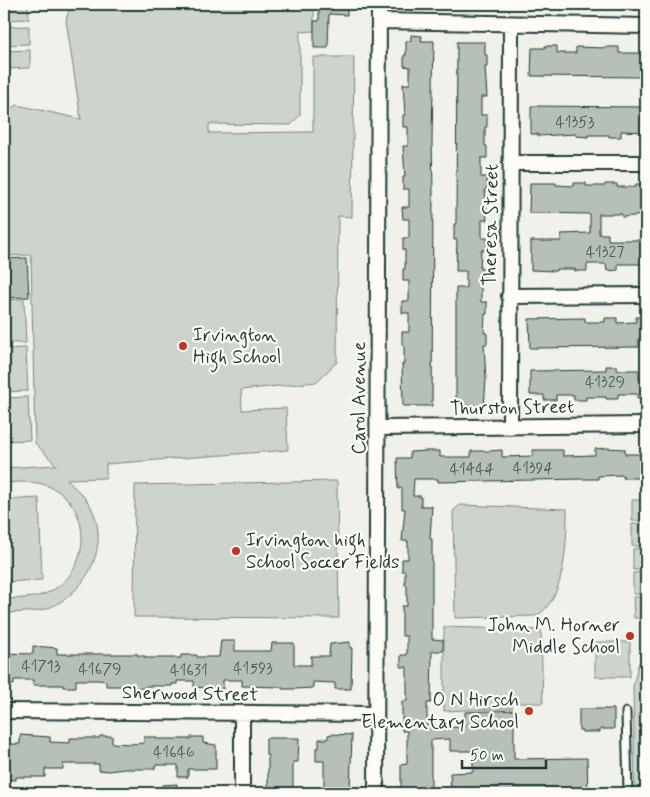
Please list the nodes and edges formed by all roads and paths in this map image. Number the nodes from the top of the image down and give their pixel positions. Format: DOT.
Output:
graph roads {
  1 [pos="379,4"];
  2 [pos="380,21"];
  3 [pos="511,24"];
  4 [pos="646,26"];
  5 [pos="510,163"];
  6 [pos="646,163"];
  7 [pos="646,295"];
  8 [pos="509,296"];
  9 [pos="646,425"];
  10 [pos="510,427"];
  11 [pos="378,428"];
  12 [pos="4,711"];
  13 [pos="626,712"];
  14 [pos="242,713"];
  15 [pos="376,714"];
  16 [pos="242,793"];
  17 [pos="376,793"];
  18 [pos="628,793"];
  1 -- 2 [label="street, Carol Avenue"];
  2 -- 3 [label="street"];
  2 -- 11 [label="street, Carol Avenue"];
  3 -- 4 [label="street"];
  3 -- 5 [label="street, Theresa Street"];
  5 -- 6 [label="street"];
  5 -- 8 [label="street, Theresa Street"];
  7 -- 8 [label="street"];
  8 -- 10 [label="street, Theresa Street"];
  9 -- 10 [label="street, Thurston Street"];
  10 -- 11 [label="street, Thurston Street"];
  11 -- 15 [label="street, Carol Avenue"];
  12 -- 14 [label="street, Sherwood Street"];
  13 -- 18 [label="lane"];
  14 -- 15 [label="street, Sherwood Street"];
  14 -- 16 [label="street"];
  15 -- 17 [label="street, Carol Avenue"];
}
